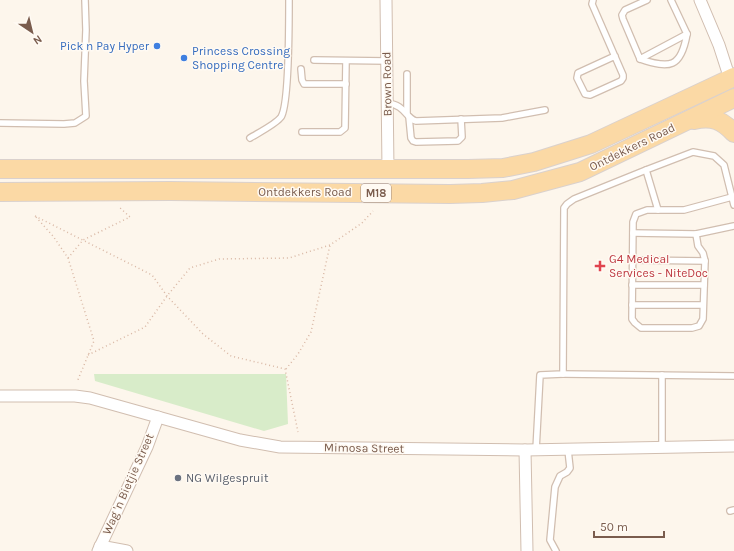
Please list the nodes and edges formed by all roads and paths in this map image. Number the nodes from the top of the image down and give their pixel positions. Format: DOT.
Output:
graph roads {
  1 [pos="85,0"];
  2 [pos="289,0"];
  3 [pos="386,0"];
  4 [pos="593,0"];
  5 [pos="647,0"];
  6 [pos="670,0"];
  7 [pos="700,0"];
  8 [pos="687,34"];
  9 [pos="615,56"];
  10 [pos="640,59"];
  11 [pos="314,60"];
  12 [pos="346,61"];
  13 [pos="387,61"];
  14 [pos="302,68"];
  15 [pos="407,74"];
  16 [pos="733,75"];
  17 [pos="346,84"];
  18 [pos="734,98"];
  19 [pos="388,103"];
  20 [pos="545,110"];
  21 [pos="408,115"];
  22 [pos="462,119"];
  23 [pos="0,123"];
  24 [pos="678,125"];
  25 [pos="302,132"];
  26 [pos="734,133"];
  27 [pos="250,138"];
  28 [pos="0,169"];
  29 [pos="388,169"];
  30 [pos="646,170"];
  31 [pos="0,192"];
  32 [pos="732,197"];
  33 [pos="734,205"];
  34 [pos="658,210"];
  35 [pos="373,211"];
  36 [pos="130,218"];
  37 [pos="734,226"];
  38 [pos="633,233"];
  39 [pos="696,234"];
  40 [pos="83,240"];
  41 [pos="330,245"];
  42 [pos="68,258"];
  43 [pos="633,260"];
  44 [pos="705,261"];
  45 [pos="632,285"];
  46 [pos="704,285"];
  47 [pos="167,296"];
  48 [pos="632,305"];
  49 [pos="703,306"];
  50 [pos="88,355"];
  51 [pos="285,369"];
  52 [pos="562,374"];
  53 [pos="662,375"];
  54 [pos="734,376"];
  55 [pos="77,382"];
  56 [pos="0,396"];
  57 [pos="158,417"];
  58 [pos="298,432"];
  59 [pos="734,446"];
  60 [pos="662,448"];
  61 [pos="525,450"];
  62 [pos="536,450"];
  63 [pos="568,450"];
  64 [pos="99,548"];
  65 [pos="127,551"];
  66 [pos="527,551"];
  67 [pos="556,551"];
  1 -- 23 [label="lane"];
  2 -- 27 [label="lane"];
  3 -- 13 [label="street, Brown Road"];
  4 -- 9 [label="lane"];
  5 -- 10 [label="lane"];
  6 -- 8 [label="lane"];
  7 -- 16 [label="street"];
  8 -- 10 [label="lane"];
  8 -- 10 [label="lane"];
  9 -- 9 [label="lane"];
  11 -- 12 [label="lane"];
  12 -- 13 [label="lane"];
  12 -- 17 [label="lane"];
  13 -- 19 [label="street, Brown Road"];
  14 -- 17 [label="lane"];
  15 -- 21 [label="lane"];
  16 -- 29 [label="main road, Ontdekkers Road / M18"];
  17 -- 25 [label="lane"];
  18 -- 24 [label="main road, Ontdekkers Road / M18"];
  19 -- 21 [label="lane"];
  19 -- 29 [label="street, Brown Road"];
  20 -- 22 [label="lane"];
  21 -- 22 [label="lane"];
  21 -- 22 [label="lane"];
  24 -- 26 [label="main road"];
  24 -- 31 [label="main road, Ontdekkers Road / M18"];
  28 -- 29 [label="main road, Ontdekkers Road / M18"];
  30 -- 32 [label="lane"];
  30 -- 34 [label="lane"];
  30 -- 52 [label="lane"];
  32 -- 33 [label="lane"];
  32 -- 34 [label="lane"];
  34 -- 38 [label="lane"];
  35 -- 41 [label="path"];
  36 -- 40 [label="path"];
  37 -- 39 [label="lane"];
  38 -- 39 [label="lane"];
  38 -- 43 [label="lane"];
  39 -- 44 [label="lane"];
  40 -- 42 [label="path"];
  40 -- 42 [label="path"];
  40 -- 47 [label="path"];
  41 -- 47 [label="path"];
  41 -- 51 [label="path"];
  42 -- 50 [label="path"];
  43 -- 44 [label="lane"];
  43 -- 45 [label="lane"];
  44 -- 46 [label="lane"];
  45 -- 46 [label="lane"];
  45 -- 48 [label="lane"];
  46 -- 49 [label="lane"];
  47 -- 50 [label="path"];
  47 -- 51 [label="path"];
  48 -- 49 [label="lane"];
  48 -- 49 [label="lane"];
  50 -- 55 [label="path"];
  51 -- 58 [label="path"];
  52 -- 53 [label="lane"];
  52 -- 62 [label="lane"];
  53 -- 54 [label="lane"];
  53 -- 60 [label="lane"];
  56 -- 57 [label="street, Mimosa Street"];
  57 -- 61 [label="street, Mimosa Street"];
  57 -- 64 [label="street, Wag 'n Bietjie Street"];
  59 -- 60 [label="street, Mimosa Street"];
  60 -- 63 [label="street, Mimosa Street"];
  61 -- 62 [label="street, Mimosa Street"];
  61 -- 66 [label="street"];
  62 -- 63 [label="street, Mimosa Street"];
  63 -- 67 [label="lane"];
  64 -- 65 [label="street"];
}
